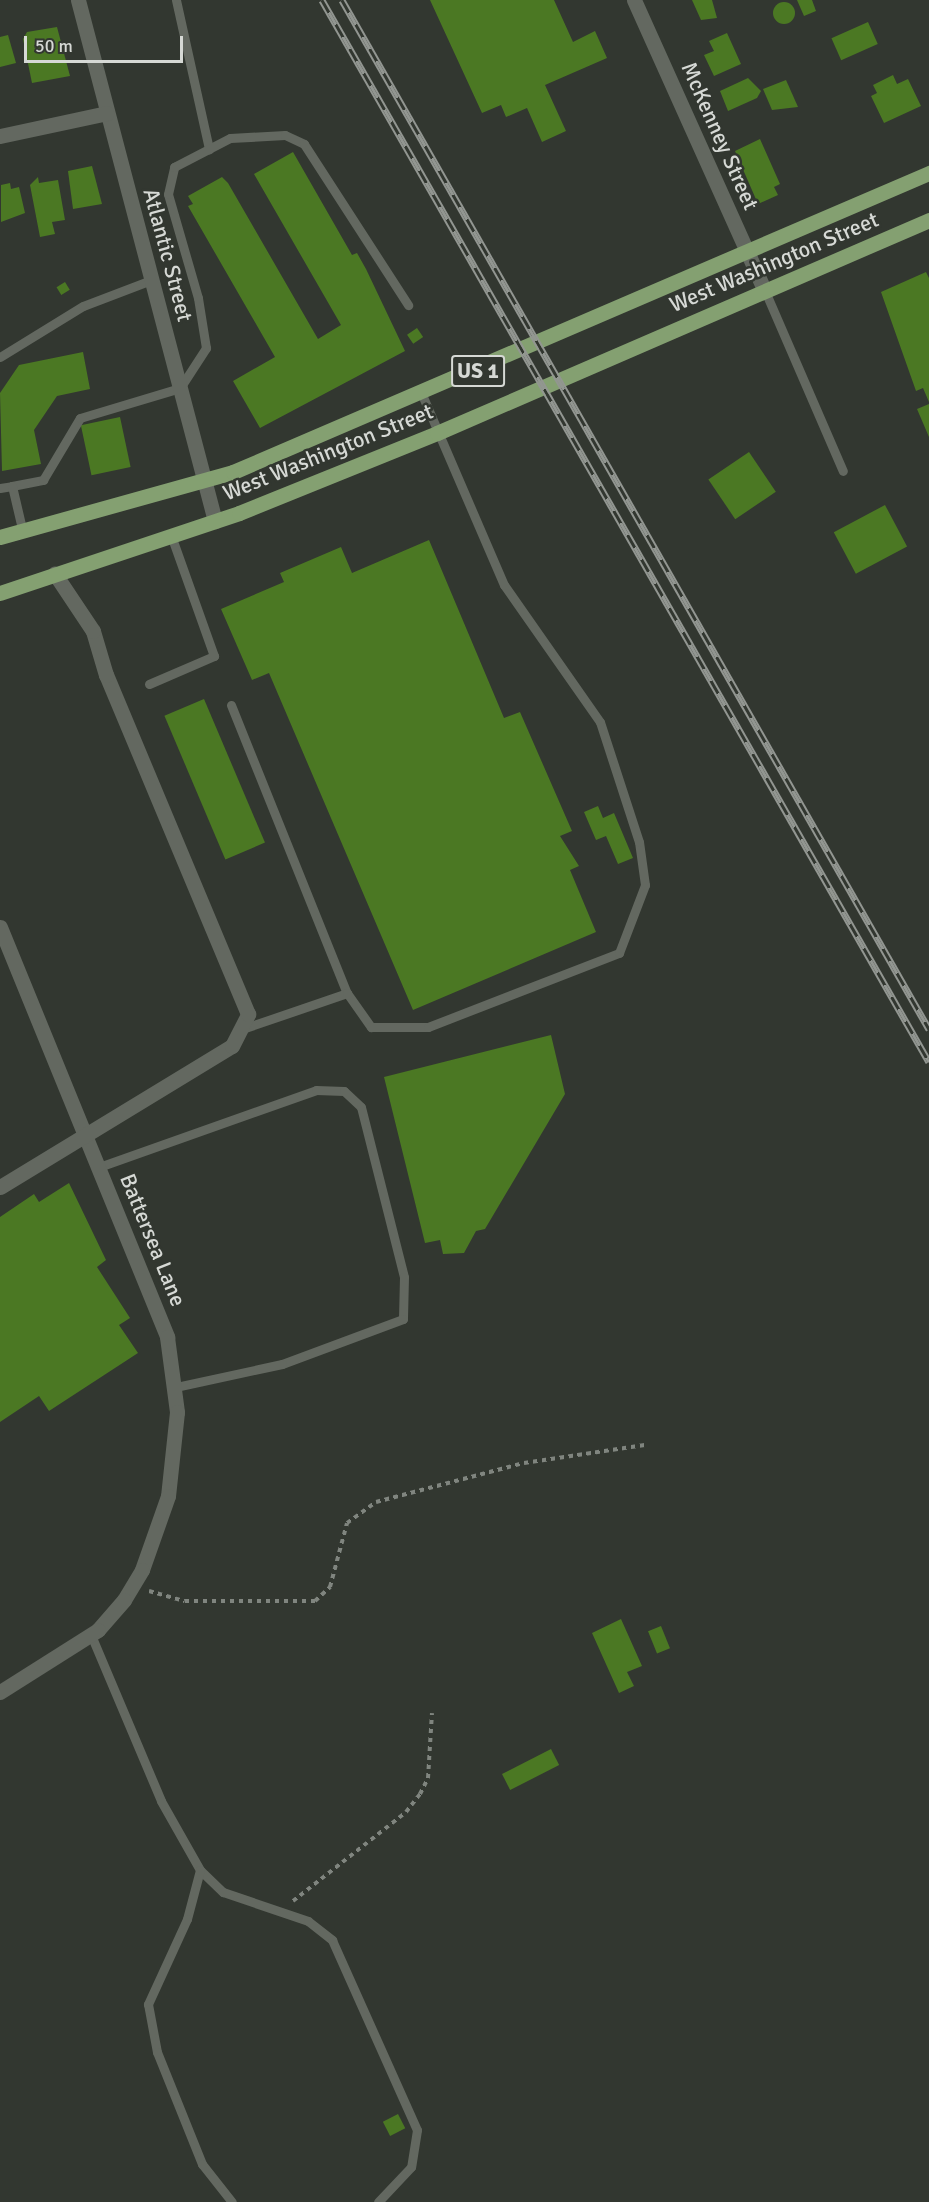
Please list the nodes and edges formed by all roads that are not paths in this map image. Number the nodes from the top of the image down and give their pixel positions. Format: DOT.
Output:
graph roads {
  1 [pos="78,0"];
  2 [pos="176,0"];
  3 [pos="634,0"];
  4 [pos="107,112"];
  5 [pos="0,136"];
  6 [pos="209,149"];
  7 [pos="929,173"];
  8 [pos="929,220"];
  9 [pos="748,254"];
  10 [pos="151,279"];
  11 [pos="765,291"];
  12 [pos="408,305"];
  13 [pos="0,357"];
  14 [pos="180,388"];
  15 [pos="422,395"];
  16 [pos="437,433"];
  17 [pos="843,471"];
  18 [pos="205,481"];
  19 [pos="12,486"];
  20 [pos="0,488"];
  21 [pos="215,521"];
  22 [pos="22,532"];
  23 [pos="171,535"];
  24 [pos="0,537"];
  25 [pos="55,574"];
  26 [pos="0,593"];
  27 [pos="149,684"];
  28 [pos="231,705"];
  29 [pos="0,927"];
  30 [pos="347,993"];
  31 [pos="245,1028"];
  32 [pos="85,1132"];
  33 [pos="99,1167"];
  34 [pos="0,1187"];
  35 [pos="176,1387"];
  36 [pos="91,1635"];
  37 [pos="0,1692"];
  38 [pos="200,1870"];
  39 [pos="232,2202"];
  40 [pos="378,2202"];
  1 -- 4 [label="street, Atlantic Street"];
  2 -- 6 [label="lane"];
  3 -- 9 [label="street, McKenney Street"];
  4 -- 5 [label="street"];
  4 -- 10 [label="street, Atlantic Street"];
  6 -- 12 [label="lane"];
  6 -- 14 [label="lane"];
  7 -- 9 [label="main road, West Washington Street / US 1"];
  8 -- 11 [label="main road, West Washington Street / US 1"];
  9 -- 11 [label="street, McKenney Street"];
  9 -- 15 [label="main road, West Washington Street / US 1"];
  10 -- 13 [label="lane"];
  10 -- 14 [label="street, Atlantic Street"];
  11 -- 16 [label="main road, West Washington Street / US 1"];
  11 -- 17 [label="lane"];
  14 -- 18 [label="street, Atlantic Street"];
  14 -- 19 [label="lane"];
  15 -- 16 [label="lane"];
  15 -- 18 [label="main road, West Washington Street / US 1"];
  16 -- 21 [label="main road, West Washington Street / US 1"];
  16 -- 30 [label="lane"];
  18 -- 21 [label="street, Atlantic Street"];
  18 -- 22 [label="main road, US 1"];
  19 -- 20 [label="lane"];
  19 -- 22 [label="lane"];
  21 -- 23 [label="main road, West Washington Street / US 1"];
  22 -- 24 [label="main road, US 1"];
  23 -- 25 [label="main road, West Washington Street / US 1"];
  23 -- 27 [label="lane"];
  25 -- 26 [label="main road, West Washington Street / US 1"];
  25 -- 31 [label="street"];
  28 -- 30 [label="lane"];
  29 -- 32 [label="street, Battersea Lane"];
  30 -- 31 [label="lane"];
  31 -- 32 [label="street"];
  32 -- 33 [label="street, Battersea Lane"];
  32 -- 34 [label="street"];
  33 -- 35 [label="street, Battersea Lane"];
  33 -- 35 [label="lane"];
  35 -- 36 [label="street, Battersea Lane"];
  36 -- 37 [label="street, Battersea Lane"];
  36 -- 38 [label="lane"];
  38 -- 39 [label="lane"];
  38 -- 40 [label="lane"];
}
